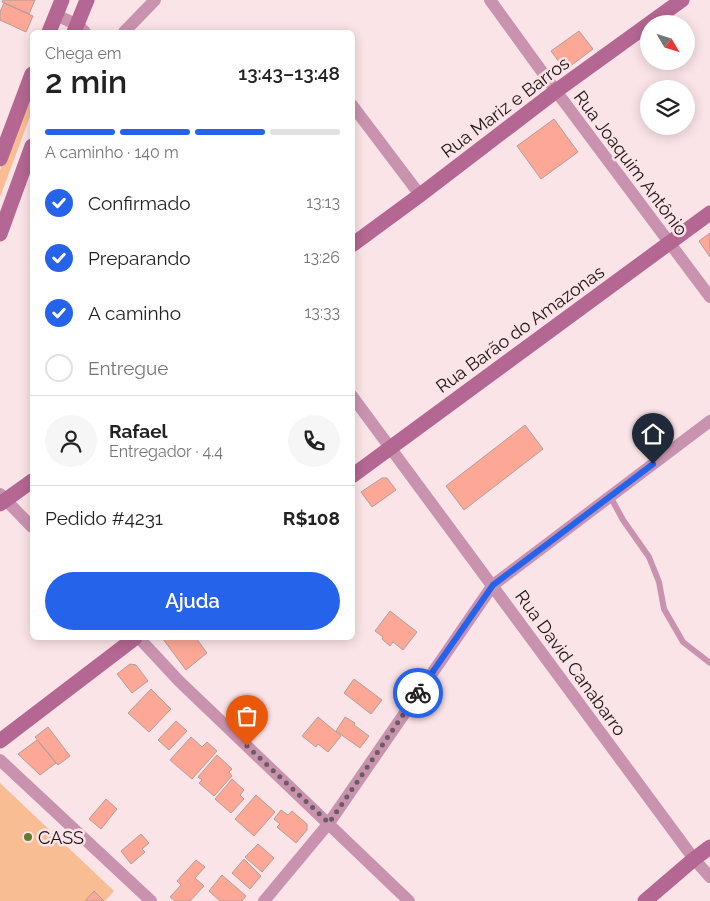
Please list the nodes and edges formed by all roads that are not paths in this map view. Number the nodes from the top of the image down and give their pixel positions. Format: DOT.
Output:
graph roads {
  1 [pos="62,0"];
  2 [pos="87,0"];
  3 [pos="155,0"];
  4 [pos="490,0"];
  5 [pos="682,0"];
  6 [pos="56,16"];
  7 [pos="50,30"];
  8 [pos="79,30"];
  9 [pos="126,30"];
  10 [pos="30,79"];
  11 [pos="556,91"];
  12 [pos="355,109"];
  13 [pos="30,152"];
  14 [pos="0,159"];
  15 [pos="420,196"];
  16 [pos="710,213"];
  17 [pos="0,234"];
  18 [pos="355,243"];
  19 [pos="669,243"];
  20 [pos="710,297"];
  21 [pos="355,400"];
  22 [pos="710,421"];
  23 [pos="390,448"];
  24 [pos="355,474"];
  25 [pos="30,481"];
  26 [pos="610,496"];
  27 [pos="2,499"];
  28 [pos="30,525"];
  29 [pos="493,585"];
  30 [pos="132,640"];
  31 [pos="141,640"];
  32 [pos="710,664"];
  33 [pos="0,741"];
  34 [pos="0,760"];
  35 [pos="329,823"];
  36 [pos="710,847"];
  37 [pos="694,859"];
  38 [pos="710,877"];
  39 [pos="151,901"];
  40 [pos="264,901"];
  41 [pos="409,901"];
  42 [pos="645,901"];
  1 -- 6 [label="street"];
  2 -- 8 [label="street"];
  3 -- 9 [label="street"];
  4 -- 11 [label="street, Rua Joaquim Antônio"];
  5 -- 11 [label="street, Rua Mariz e Barros"];
  6 -- 7 [label="street"];
  6 -- 8 [label="street"];
  10 -- 14 [label="street"];
  11 -- 15 [label="street, Rua Mariz e Barros"];
  11 -- 19 [label="street, Rua Joaquim Antônio"];
  12 -- 15 [label="street"];
  13 -- 17 [label="street"];
  15 -- 18 [label="street, Rua Mariz e Barros"];
  16 -- 19 [label="street, Rua Barão do Amazonas"];
  19 -- 20 [label="street, Rua Joaquim Antônio"];
  19 -- 23 [label="street, Rua Barão do Amazonas"];
  21 -- 23 [label="street, Rua David Canabarro"];
  22 -- 26 [label="street"];
  23 -- 24 [label="street, Rua Barão do Amazonas"];
  23 -- 29 [label="street, Rua David Canabarro"];
  25 -- 27 [label="street"];
  26 -- 29 [label="street"];
  26 -- 32 [label="lane"];
  27 -- 28 [label="street"];
  29 -- 35 [label="street"];
  29 -- 37 [label="street, Rua David Canabarro"];
  30 -- 33 [label="street"];
  31 -- 35 [label="street"];
  34 -- 39 [label="street"];
  35 -- 40 [label="street"];
  35 -- 41 [label="street"];
  36 -- 37 [label="street"];
  37 -- 38 [label="street, Rua David Canabarro"];
  37 -- 42 [label="street"];
}
